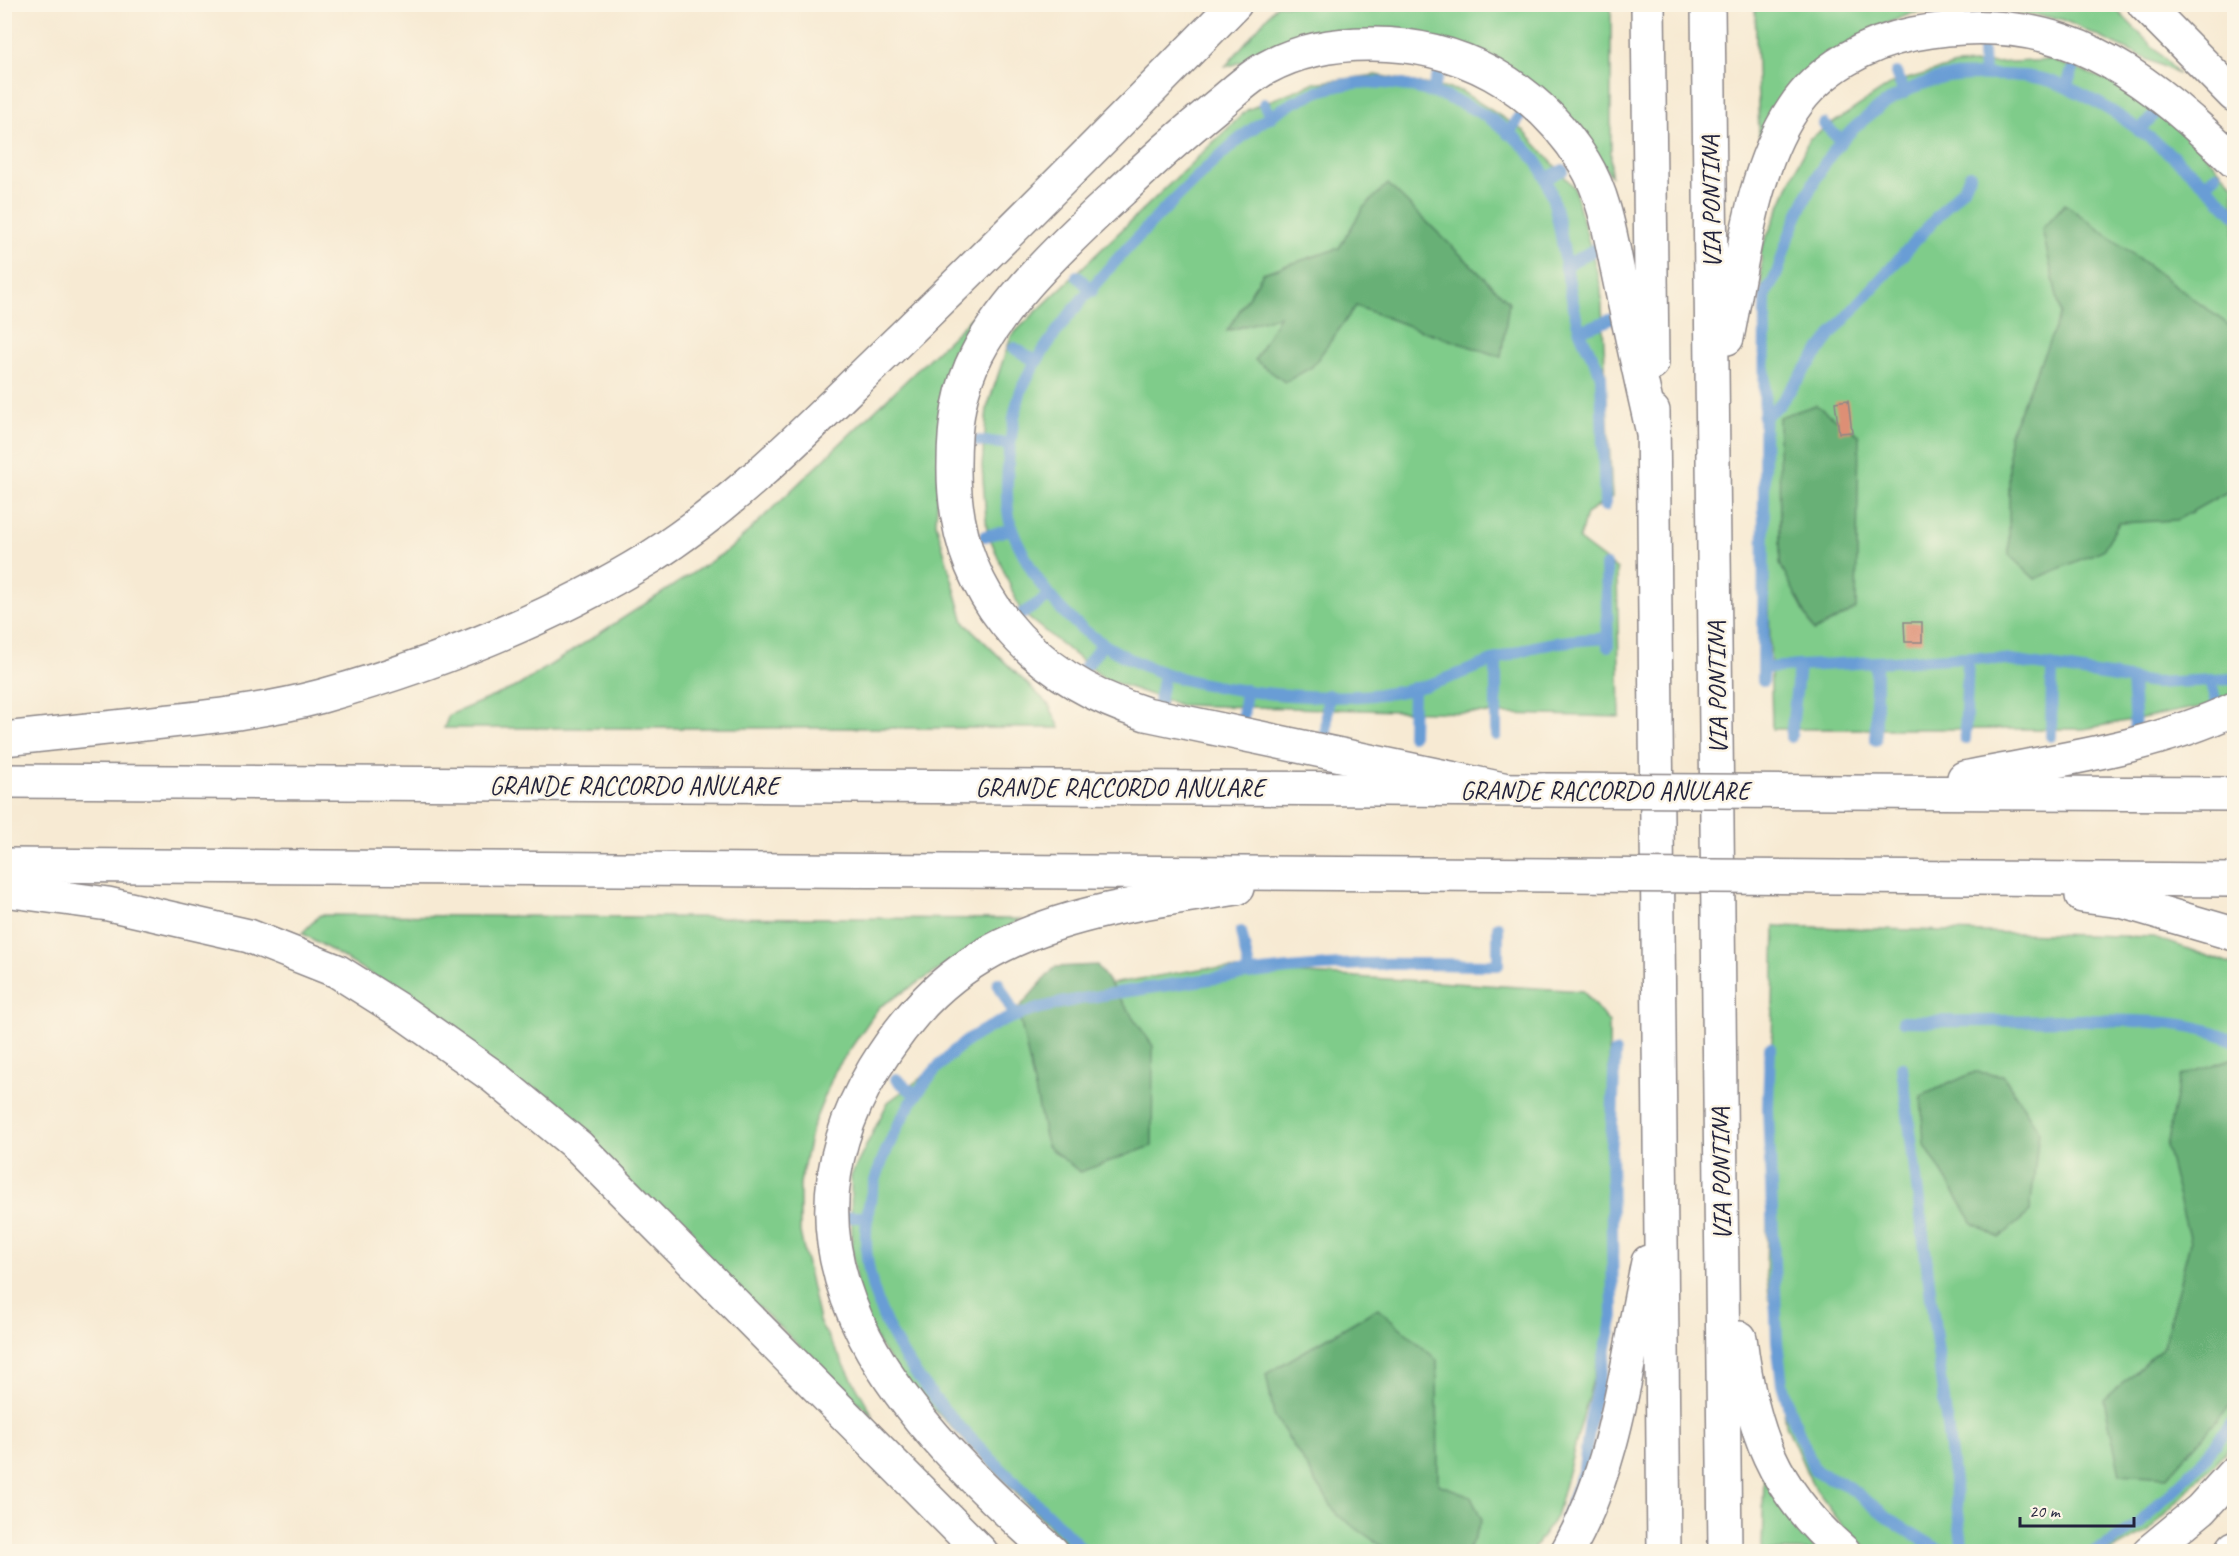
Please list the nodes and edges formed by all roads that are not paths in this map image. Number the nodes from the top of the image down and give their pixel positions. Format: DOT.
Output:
graph roads {
  1 [pos="1235,4"];
  2 [pos="1648,4"];
  3 [pos="1708,4"];
  4 [pos="2144,4"];
  5 [pos="2235,95"];
  6 [pos="2235,161"];
  7 [pos="1714,399"];
  8 [pos="1653,433"];
  9 [pos="2235,709"];
  10 [pos="4,740"];
  11 [pos="4,781"];
  12 [pos="1503,789"];
  13 [pos="1892,792"];
  14 [pos="2235,794"];
  15 [pos="4,866"];
  16 [pos="1330,873"];
  17 [pos="1943,878"];
  18 [pos="2235,880"];
  19 [pos="4,890"];
  20 [pos="2235,934"];
  21 [pos="1721,1175"];
  22 [pos="1661,1199"];
  23 [pos="2235,1473"];
  24 [pos="2235,1548"];
  25 [pos="981,1551"];
  26 [pos="1052,1551"];
  27 [pos="1566,1551"];
  28 [pos="1664,1551"];
  29 [pos="1725,1551"];
  30 [pos="1844,1551"];
  31 [pos="2149,1551"];
  32 [pos="2231,1551"];
  1 -- 10 [label="highway"];
  2 -- 8 [label="highway"];
  3 -- 7 [label="highway, VIA PONTINA"];
  4 -- 5 [label="highway"];
  6 -- 7 [label="highway"];
  7 -- 21 [label="highway, VIA PONTINA"];
  8 -- 12 [label="highway"];
  8 -- 22 [label="highway"];
  9 -- 13 [label="highway"];
  11 -- 12 [label="highway, GRANDE RACCORDO ANULARE"];
  12 -- 13 [label="highway, GRANDE RACCORDO ANULARE, bridge"];
  13 -- 14 [label="highway, GRANDE RACCORDO ANULARE"];
  15 -- 16 [label="highway"];
  16 -- 17 [label="highway, bridge"];
  16 -- 26 [label="highway"];
  17 -- 18 [label="highway"];
  17 -- 20 [label="highway"];
  19 -- 25 [label="highway"];
  21 -- 29 [label="highway, VIA PONTINA"];
  21 -- 30 [label="highway"];
  22 -- 27 [label="highway"];
  22 -- 28 [label="highway"];
  23 -- 31 [label="highway"];
  24 -- 32 [label="highway"];
}
